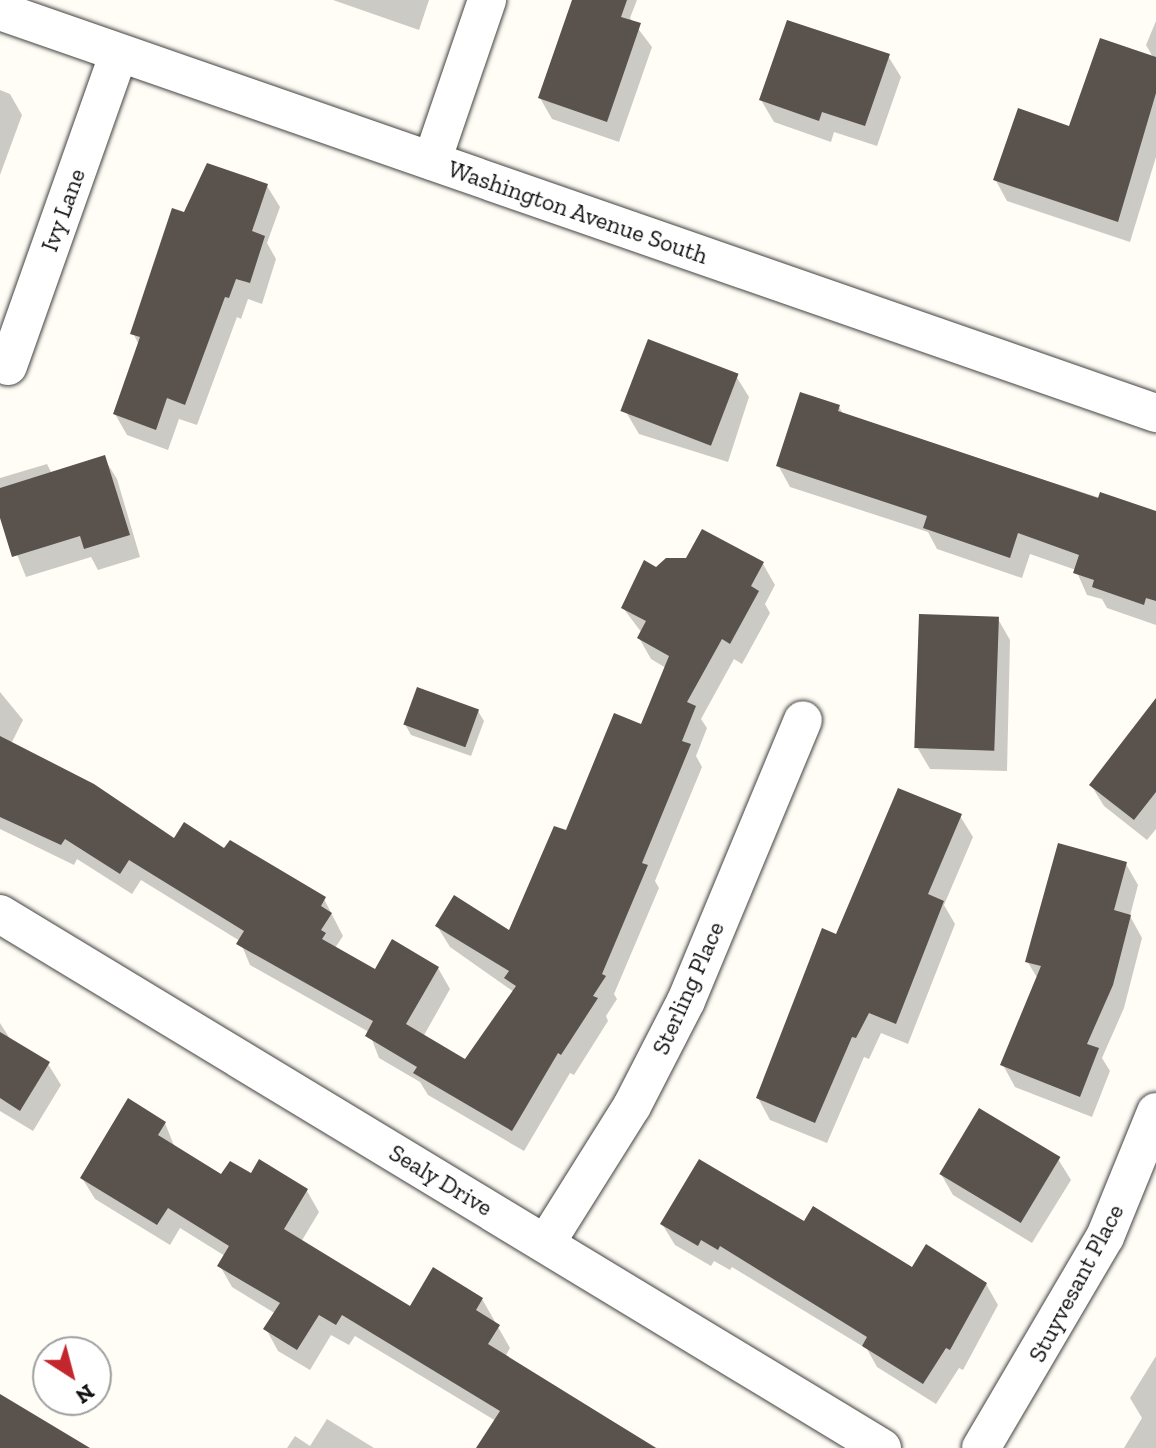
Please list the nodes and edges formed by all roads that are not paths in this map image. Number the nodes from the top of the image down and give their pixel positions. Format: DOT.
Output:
graph roads {
  1 [pos="487,0"];
  2 [pos="0,11"];
  3 [pos="119,53"];
  4 [pos="432,161"];
  5 [pos="8,366"];
  6 [pos="1156,413"];
  7 [pos="803,720"];
  8 [pos="0,914"];
  9 [pos="1156,1112"];
  10 [pos="546,1243"];
  11 [pos="882,1448"];
  12 [pos="981,1448"];
  1 -- 4 [label="street"];
  2 -- 3 [label="street, Washington Avenue South"];
  3 -- 4 [label="street, Washington Avenue South"];
  3 -- 5 [label="street, Ivy Lane"];
  4 -- 6 [label="street, Washington Avenue South"];
  7 -- 10 [label="street, Sterling Place"];
  8 -- 10 [label="street, Sealy Drive"];
  9 -- 12 [label="street, Stuyvesant Place"];
  10 -- 11 [label="street, Sealy Drive"];
}
